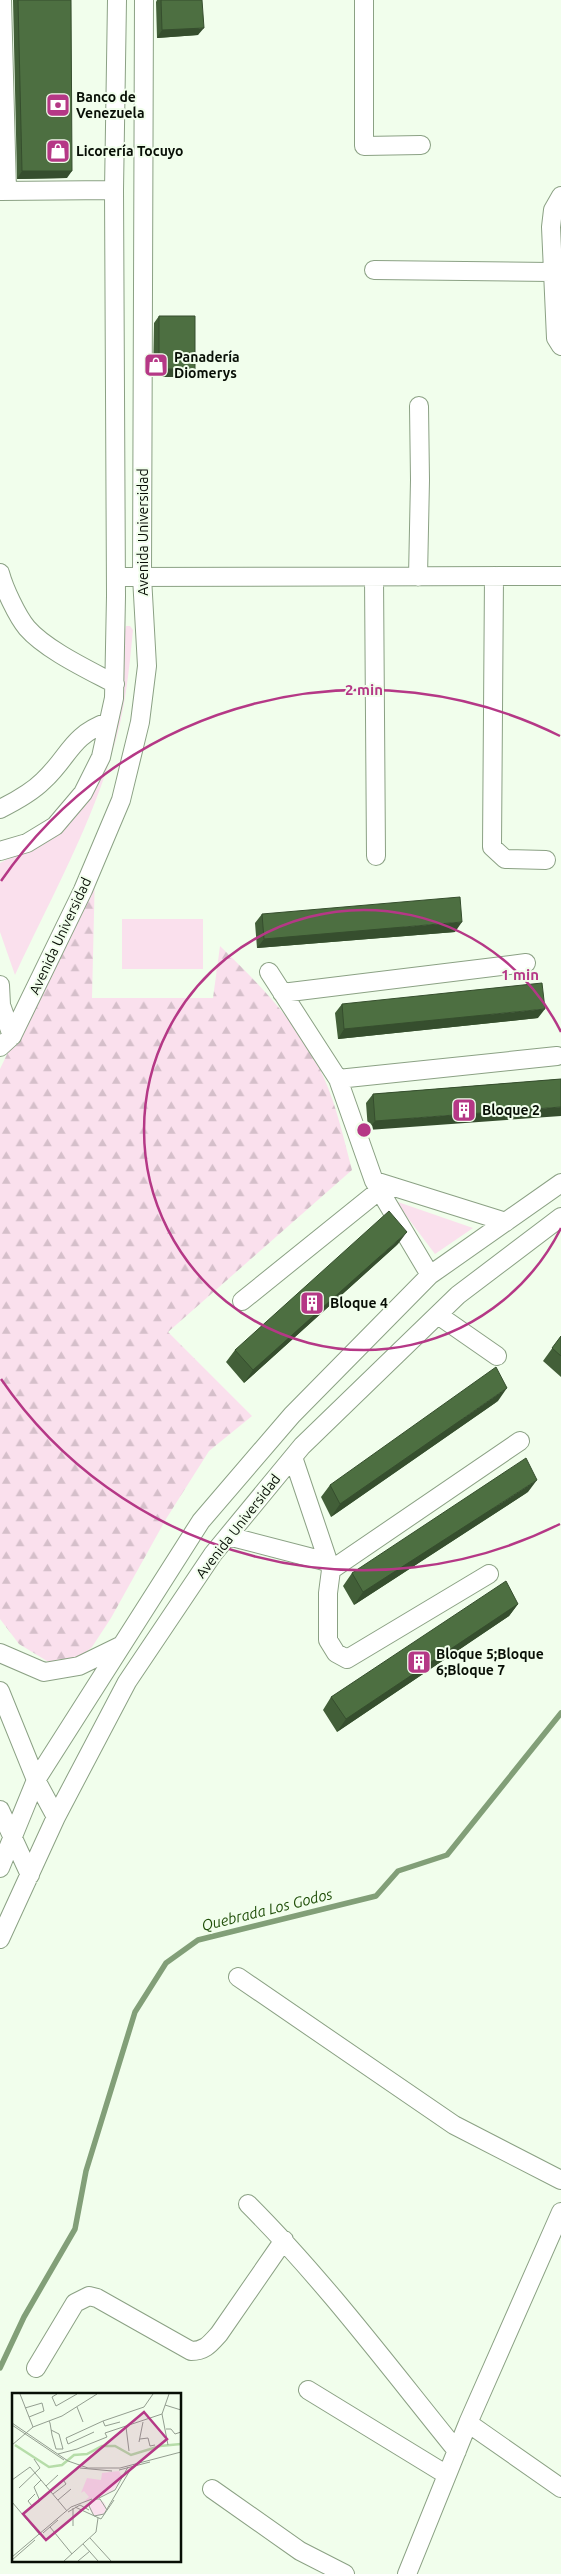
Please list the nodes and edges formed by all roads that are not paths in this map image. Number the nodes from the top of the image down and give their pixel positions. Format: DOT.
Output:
graph roads {
  1 [pos="2,0"];
  2 [pos="117,0"];
  3 [pos="144,0"];
  4 [pos="364,0"];
  5 [pos="421,145"];
  6 [pos="114,190"];
  7 [pos="4,191"];
  8 [pos="561,196"];
  9 [pos="374,270"];
  10 [pos="551,272"];
  11 [pos="561,346"];
  12 [pos="419,406"];
  13 [pos="0,573"];
  14 [pos="374,576"];
  15 [pos="418,576"];
  16 [pos="494,576"];
  17 [pos="561,576"];
  18 [pos="116,577"];
  19 [pos="142,577"];
  20 [pos="115,684"];
  21 [pos="108,722"];
  22 [pos="0,809"];
  23 [pos="0,851"];
  24 [pos="376,856"];
  25 [pos="546,860"];
  26 [pos="526,963"];
  27 [pos="269,972"];
  28 [pos="0,985"];
  29 [pos="282,993"];
  30 [pos="6,1042"];
  31 [pos="557,1056"];
  32 [pos="338,1079"];
  33 [pos="561,1183"];
  34 [pos="380,1186"];
  35 [pos="561,1217"];
  36 [pos="506,1222"];
  37 [pos="430,1276"];
  38 [pos="242,1301"];
  39 [pos="438,1315"];
  40 [pos="497,1356"];
  41 [pos="520,1441"];
  42 [pos="293,1457"];
  43 [pos="228,1536"];
  44 [pos="330,1566"];
  45 [pos="489,1574"];
  46 [pos="122,1645"];
  47 [pos="0,1653"];
  48 [pos="0,1691"];
  49 [pos="36,1780"];
  50 [pos="0,1810"];
  51 [pos="56,1817"];
  52 [pos="12,1839"];
  53 [pos="0,1868"];
  54 [pos="30,1874"];
  55 [pos="0,1939"];
  56 [pos="238,1977"];
  57 [pos="561,2180"];
  58 [pos="248,2204"];
  59 [pos="561,2212"];
  60 [pos="284,2240"];
  61 [pos="36,2368"];
  62 [pos="308,2390"];
  63 [pos="468,2423"];
  64 [pos="457,2451"];
  65 [pos="447,2474"];
  66 [pos="212,2488"];
  67 [pos="561,2488"];
  68 [pos="345,2574"];
  69 [pos="407,2574"];
  1 -- 7 [label="street"];
  2 -- 6 [label="street, Avenida Universidad"];
  3 -- 19 [label="street, Avenida Universidad"];
  4 -- 5 [label="street"];
  6 -- 7 [label="street"];
  6 -- 18 [label="street, Avenida Universidad"];
  8 -- 10 [label="street"];
  9 -- 10 [label="street"];
  10 -- 11 [label="street"];
  12 -- 15 [label="street"];
  13 -- 20 [label="street"];
  14 -- 15 [label="street"];
  14 -- 19 [label="street"];
  14 -- 24 [label="street"];
  15 -- 16 [label="street"];
  16 -- 17 [label="street"];
  16 -- 25 [label="street"];
  18 -- 19 [label="street"];
  18 -- 20 [label="street, Avenida Universidad"];
  19 -- 30 [label="street, Avenida Universidad"];
  20 -- 21 [label="street, Avenida Universidad"];
  21 -- 22 [label="street"];
  21 -- 23 [label="street, Avenida Universidad"];
  26 -- 29 [label="street"];
  27 -- 29 [label="street"];
  28 -- 30 [label="street"];
  29 -- 32 [label="street"];
  31 -- 32 [label="street"];
  32 -- 34 [label="street"];
  33 -- 36 [label="street, Avenida Universidad"];
  34 -- 36 [label="street"];
  34 -- 37 [label="street"];
  34 -- 38 [label="street"];
  35 -- 39 [label="street, Avenida Universidad"];
  36 -- 37 [label="street, Avenida Universidad"];
  37 -- 46 [label="street, Avenida Universidad"];
  39 -- 40 [label="street"];
  39 -- 42 [label="street, Avenida Universidad"];
  41 -- 44 [label="street"];
  42 -- 43 [label="street, Avenida Universidad"];
  42 -- 44 [label="street"];
  43 -- 44 [label="street"];
  43 -- 51 [label="street, Avenida Universidad"];
  44 -- 45 [label="street"];
  46 -- 47 [label="street"];
  46 -- 49 [label="street, Avenida Universidad"];
  48 -- 49 [label="street"];
  49 -- 51 [label="street"];
  49 -- 52 [label="street, Avenida Universidad"];
  50 -- 52 [label="street"];
  51 -- 54 [label="street, Avenida Universidad"];
  52 -- 53 [label="street, Avenida Universidad"];
  52 -- 54 [label="street"];
  54 -- 55 [label="street, Avenida Universidad"];
  56 -- 57 [label="street"];
  58 -- 60 [label="street"];
  59 -- 63 [label="street"];
  60 -- 61 [label="street"];
  60 -- 64 [label="street"];
  62 -- 65 [label="street"];
  63 -- 64 [label="street"];
  63 -- 67 [label="street"];
  64 -- 65 [label="street"];
  65 -- 69 [label="street"];
  66 -- 68 [label="street"];
}
